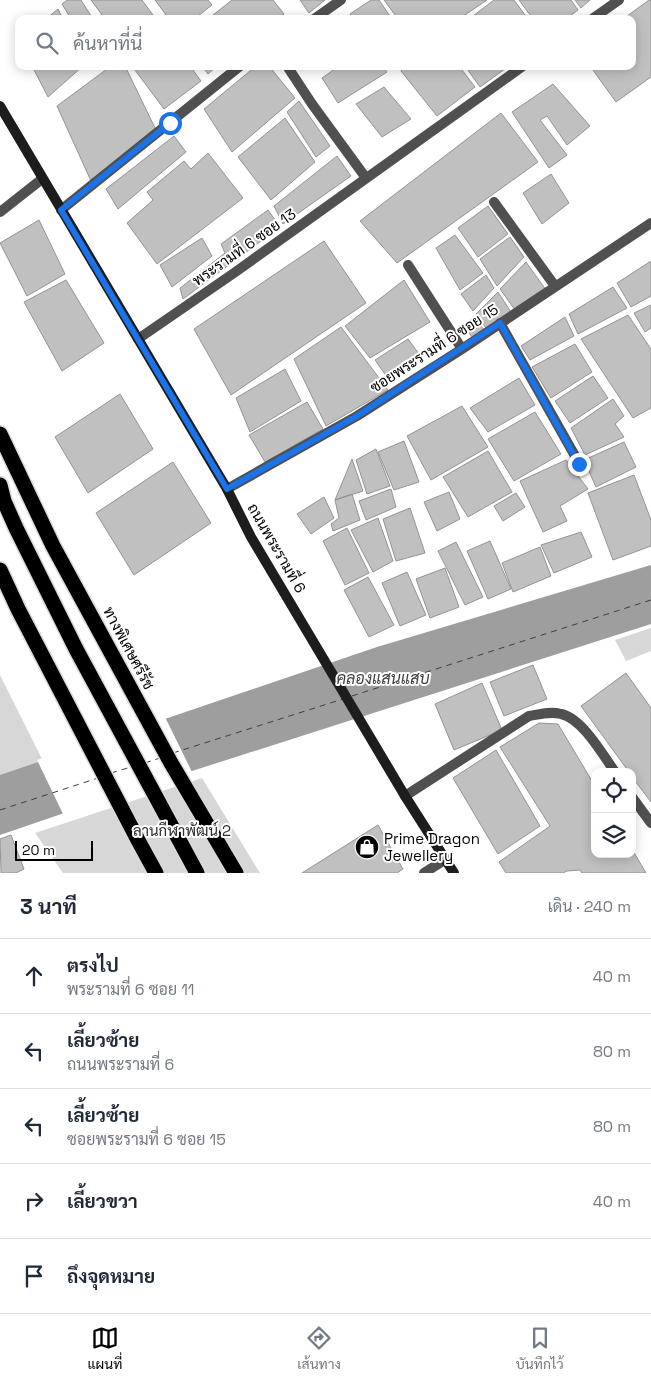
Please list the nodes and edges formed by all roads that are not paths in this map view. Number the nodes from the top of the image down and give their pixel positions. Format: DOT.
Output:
graph roads {
  1 [pos="341,0"];
  2 [pos="619,0"];
  3 [pos="320,15"];
  4 [pos="598,15"];
  5 [pos="235,70"];
  6 [pos="290,70"];
  7 [pos="517,70"];
  8 [pos="0,106"];
  9 [pos="42,178"];
  10 [pos="366,178"];
  11 [pos="494,202"];
  12 [pos="61,210"];
  13 [pos="0,212"];
  14 [pos="651,224"];
  15 [pos="408,265"];
  16 [pos="555,286"];
  17 [pos="500,323"];
  18 [pos="138,339"];
  19 [pos="462,349"];
  20 [pos="0,434"];
  21 [pos="579,464"];
  22 [pos="0,485"];
  23 [pos="227,489"];
  24 [pos="0,570"];
  25 [pos="612,768"];
  26 [pos="403,792"];
  27 [pos="636,802"];
  28 [pos="651,823"];
  29 [pos="446,859"];
  30 [pos="156,873"];
  31 [pos="196,873"];
  32 [pos="236,873"];
  33 [pos="424,873"];
  34 [pos="454,873"];
  1 -- 3 [label="street"];
  2 -- 4 [label="street"];
  5 -- 12 [label="street"];
  6 -- 10 [label="street"];
  7 -- 10 [label="street, พระรามที่ 6 ซอย 13"];
  8 -- 9 [label="main road, ถนนพระรามที่ 6"];
  9 -- 12 [label="main road, ถนนพระรามที่ 6"];
  9 -- 13 [label="street"];
  10 -- 18 [label="street, พระรามที่ 6 ซอย 13"];
  11 -- 16 [label="street"];
  12 -- 18 [label="main road, ถนนพระรามที่ 6"];
  14 -- 16 [label="street, ซอยพระรามที่ 6 ซอย 15"];
  15 -- 19 [label="street"];
  16 -- 17 [label="street, ซอยพระรามที่ 6 ซอย 15"];
  17 -- 19 [label="street, ซอยพระรามที่ 6 ซอย 15"];
  17 -- 21 [label="street"];
  18 -- 23 [label="main road, ถนนพระรามที่ 6"];
  19 -- 23 [label="street, ซอยพระรามที่ 6 ซอย 15"];
  20 -- 32 [label="highway, ทางพิเศษศรีรัช"];
  22 -- 31 [label="highway"];
  23 -- 26 [label="main road, ถนนพระรามที่ 6"];
  24 -- 30 [label="highway"];
  25 -- 26 [label="street"];
  26 -- 29 [label="main road, ถนนพระรามที่ 6"];
  27 -- 28 [label="street"];
  29 -- 33 [label="street"];
  29 -- 34 [label="main road, ถนนพระรามที่ 6"];
}
